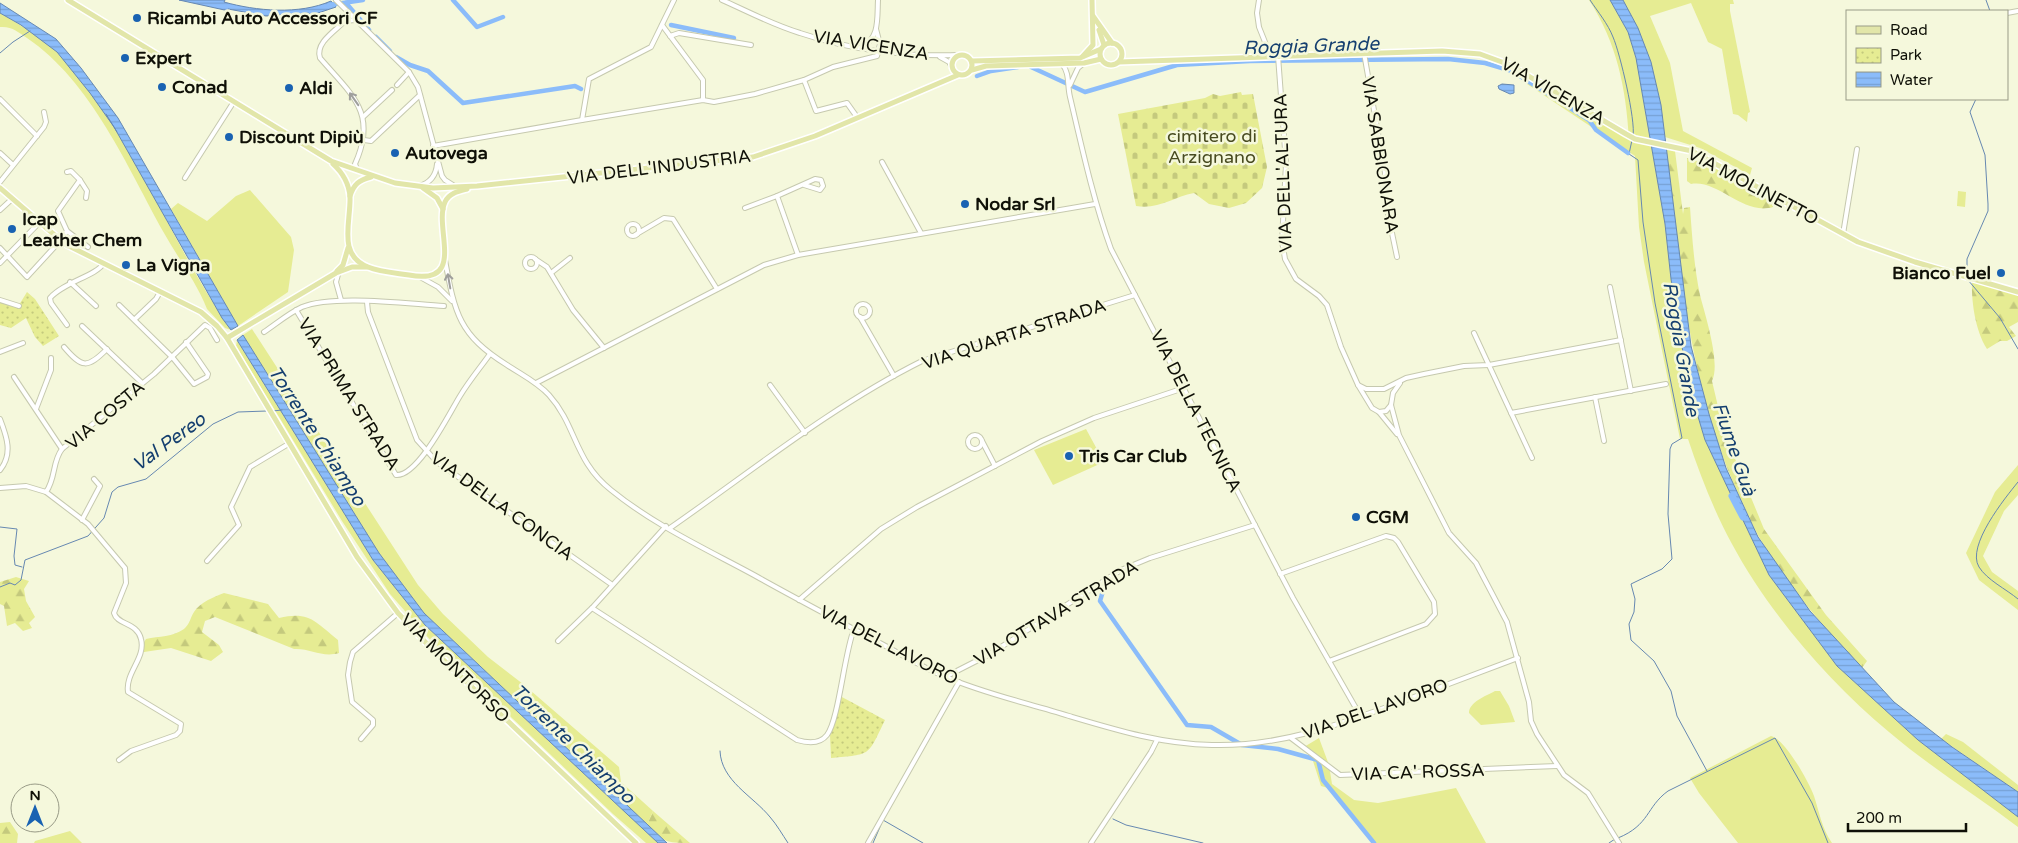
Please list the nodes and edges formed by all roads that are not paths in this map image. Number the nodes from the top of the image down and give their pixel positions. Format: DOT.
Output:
graph roads {
  1 [pos="68,0"];
  2 [pos="336,0"];
  3 [pos="674,0"];
  4 [pos="722,0"];
  5 [pos="878,0"];
  6 [pos="1092,0"];
  7 [pos="1259,0"];
  8 [pos="347,13"];
  9 [pos="1093,16"];
  10 [pos="355,20"];
  11 [pos="345,21"];
  12 [pos="662,25"];
  13 [pos="876,30"];
  14 [pos="670,36"];
  15 [pos="871,41"];
  16 [pos="1112,43"];
  17 [pos="750,45"];
  18 [pos="861,47"];
  19 [pos="1102,47"];
  20 [pos="872,49"];
  21 [pos="880,50"];
  22 [pos="1122,52"];
  23 [pos="1364,54"];
  24 [pos="959,55"];
  25 [pos="938,56"];
  26 [pos="1278,56"];
  27 [pos="1271,57"];
  28 [pos="1080,58"];
  29 [pos="1101,59"];
  30 [pos="1142,60"];
  31 [pos="972,61"];
  32 [pos="1119,62"];
  33 [pos="1084,63"];
  34 [pos="1062,64"];
  35 [pos="952,68"];
  36 [pos="972,70"];
  37 [pos="409,72"];
  38 [pos="958,75"];
  39 [pos="946,79"];
  40 [pos="804,80"];
  41 [pos="397,85"];
  42 [pos="392,90"];
  43 [pos="1068,90"];
  44 [pos="420,95"];
  45 [pos="0,99"];
  46 [pos="703,100"];
  47 [pos="233,102"];
  48 [pos="44,112"];
  49 [pos="857,117"];
  50 [pos="363,118"];
  51 [pos="582,120"];
  52 [pos="37,136"];
  53 [pos="364,140"];
  54 [pos="1660,144"];
  55 [pos="433,146"];
  56 [pos="1857,150"];
  57 [pos="0,152"];
  58 [pos="437,160"];
  59 [pos="331,161"];
  60 [pos="882,162"];
  61 [pos="13,165"];
  62 [pos="67,172"];
  63 [pos="363,173"];
  64 [pos="372,176"];
  65 [pos="185,178"];
  66 [pos="80,180"];
  67 [pos="0,182"];
  68 [pos="804,184"];
  69 [pos="418,186"];
  70 [pos="478,186"];
  71 [pos="457,187"];
  72 [pos="0,188"];
  73 [pos="350,196"];
  74 [pos="777,196"];
  75 [pos="86,198"];
  76 [pos="12,199"];
  77 [pos="1095,204"];
  78 [pos="745,208"];
  79 [pos="443,209"];
  80 [pos="0,210"];
  81 [pos="39,223"];
  82 [pos="635,224"];
  83 [pos="649,227"];
  84 [pos="67,231"];
  85 [pos="921,233"];
  86 [pos="1843,234"];
  87 [pos="635,236"];
  88 [pos="60,241"];
  89 [pos="348,247"];
  90 [pos="0,248"];
  91 [pos="88,248"];
  92 [pos="798,255"];
  93 [pos="7,256"];
  94 [pos="1396,256"];
  95 [pos="570,258"];
  96 [pos="535,259"];
  97 [pos="445,260"];
  98 [pos="0,263"];
  99 [pos="104,263"];
  100 [pos="368,267"];
  101 [pos="547,267"];
  102 [pos="534,269"];
  103 [pos="337,272"];
  104 [pos="551,273"];
  105 [pos="420,277"];
  106 [pos="322,280"];
  107 [pos="70,282"];
  108 [pos="336,285"];
  109 [pos="1610,287"];
  110 [pos="717,289"];
  111 [pos="160,292"];
  112 [pos="2018,292"];
  113 [pos="1135,295"];
  114 [pos="0,300"];
  115 [pos="341,300"];
  116 [pos="366,302"];
  117 [pos="452,302"];
  118 [pos="119,305"];
  119 [pos="19,306"];
  120 [pos="96,306"];
  121 [pos="444,306"];
  122 [pos="296,310"];
  123 [pos="868,316"];
  124 [pos="860,317"];
  125 [pos="135,319"];
  126 [pos="67,325"];
  127 [pos="82,326"];
  128 [pos="865,328"];
  129 [pos="264,332"];
  130 [pos="1474,333"];
  131 [pos="227,338"];
  132 [pos="217,340"];
  133 [pos="1621,340"];
  134 [pos="23,342"];
  135 [pos="186,342"];
  136 [pos="64,347"];
  137 [pos="604,348"];
  138 [pos="107,349"];
  139 [pos="0,352"];
  140 [pos="490,354"];
  141 [pos="171,357"];
  142 [pos="51,358"];
  143 [pos="1489,365"];
  144 [pos="894,376"];
  145 [pos="14,377"];
  146 [pos="142,383"];
  147 [pos="536,383"];
  148 [pos="1400,383"];
  149 [pos="1666,384"];
  150 [pos="770,385"];
  151 [pos="1358,385"];
  152 [pos="1184,388"];
  153 [pos="1384,389"];
  154 [pos="1376,390"];
  155 [pos="1631,391"];
  156 [pos="1392,398"];
  157 [pos="1595,398"];
  158 [pos="1369,401"];
  159 [pos="1391,405"];
  160 [pos="36,409"];
  161 [pos="1379,412"];
  162 [pos="1511,413"];
  163 [pos="0,419"];
  164 [pos="805,434"];
  165 [pos="1399,435"];
  166 [pos="982,440"];
  167 [pos="1604,441"];
  168 [pos="290,443"];
  169 [pos="62,449"];
  170 [pos="976,449"];
  171 [pos="987,450"];
  172 [pos="426,452"];
  173 [pos="1532,458"];
  174 [pos="995,466"];
  175 [pos="0,470"];
  176 [pos="94,479"];
  177 [pos="0,488"];
  178 [pos="46,492"];
  179 [pos="82,520"];
  180 [pos="1255,525"];
  181 [pos="668,527"];
  182 [pos="207,561"];
  183 [pos="1280,574"];
  184 [pos="612,584"];
  185 [pos="799,600"];
  186 [pos="592,608"];
  187 [pos="398,613"];
  188 [pos="854,629"];
  189 [pos="558,641"];
  190 [pos="1518,658"];
  191 [pos="1329,661"];
  192 [pos="945,677"];
  193 [pos="959,682"];
  194 [pos="1361,717"];
  195 [pos="1291,738"];
  196 [pos="361,739"];
  197 [pos="1157,740"];
  198 [pos="119,760"];
  199 [pos="1557,766"];
  200 [pos="636,843"];
  201 [pos="868,843"];
  202 [pos="1091,843"];
  203 [pos="1619,843"];
  1 -- 47 [label="main road, VIA DELL'INDUSTRIA"];
  2 -- 8 [label="street"];
  3 -- 12 [label="street"];
  4 -- 18 [label="street, VIA VICENZA"];
  5 -- 13 [label="street"];
  6 -- 9 [label="main road"];
  7 -- 27 [label="street"];
  8 -- 10 [label="street"];
  8 -- 11 [label="street"];
  9 -- 16 [label="main road"];
  9 -- 19 [label="main road"];
  9 -- 28 [label="main road"];
  10 -- 11 [label="street"];
  10 -- 37 [label="street"];
  50 -- 11 [label="street, one-way"];
  12 -- 14 [label="street"];
  12 -- 51 [label="street"];
  13 -- 15 [label="street"];
  13 -- 21 [label="street"];
  14 -- 17 [label="street"];
  14 -- 46 [label="street"];
  15 -- 18 [label="street"];
  15 -- 20 [label="street"];
  16 -- 19 [label="main road, VIA VICENZA"];
  16 -- 22 [label="main road, VIA VICENZA"];
  18 -- 20 [label="street, VIA VICENZA"];
  19 -- 28 [label="main road, VIA VICENZA"];
  19 -- 29 [label="main road"];
  20 -- 21 [label="street, VIA VICENZA"];
  21 -- 25 [label="street, VIA VICENZA"];
  21 -- 40 [label="street"];
  22 -- 30 [label="main road, VIA VICENZA"];
  22 -- 32 [label="main road"];
  23 -- 26 [label="main road, VIA VICENZA"];
  23 -- 54 [label="main road, VIA VICENZA"];
  23 -- 94 [label="street, VIA SABBIONARA"];
  24 -- 25 [label="street, VIA VICENZA"];
  24 -- 31 [label="main road, VIA VICENZA"];
  24 -- 35 [label="main road, VIA VICENZA"];
  25 -- 35 [label="street, VIA VICENZA"];
  26 -- 27 [label="main road, VIA VICENZA"];
  26 -- 151 [label="street, VIA DELL'ALTURA"];
  27 -- 30 [label="main road, VIA VICENZA"];
  28 -- 31 [label="main road, VIA VICENZA"];
  29 -- 32 [label="main road, VIA VICENZA"];
  29 -- 33 [label="main road, VIA VICENZA"];
  30 -- 32 [label="main road, VIA VICENZA"];
  31 -- 36 [label="main road"];
  33 -- 34 [label="main road, VIA VICENZA"];
  33 -- 43 [label="street"];
  34 -- 36 [label="main road, VIA VICENZA"];
  34 -- 43 [label="street, VIA DELLA TECNICA"];
  35 -- 38 [label="main road, VIA VICENZA"];
  35 -- 39 [label="main road"];
  36 -- 38 [label="main road, VIA VICENZA"];
  37 -- 41 [label="street"];
  37 -- 44 [label="street"];
  38 -- 39 [label="main road, VIA DELL'INDUSTRIA"];
  39 -- 49 [label="main road, VIA DELL'INDUSTRIA"];
  40 -- 46 [label="street"];
  40 -- 49 [label="street"];
  42 -- 50 [label="street"];
  43 -- 77 [label="street, VIA DELLA TECNICA"];
  44 -- 53 [label="street"];
  44 -- 55 [label="street"];
  45 -- 52 [label="street"];
  46 -- 51 [label="street"];
  47 -- 59 [label="main road, VIA DELL'INDUSTRIA"];
  47 -- 65 [label="street"];
  48 -- 52 [label="street"];
  49 -- 70 [label="main road, VIA DELL'INDUSTRIA"];
  50 -- 53 [label="street"];
  51 -- 55 [label="street"];
  52 -- 61 [label="street"];
  53 -- 63 [label="street"];
  54 -- 86 [label="main road, VIA MOLINETTO"];
  55 -- 58 [label="street"];
  56 -- 86 [label="street, VIA MOLINETTO"];
  57 -- 61 [label="street"];
  58 -- 69 [label="street"];
  58 -- 71 [label="street"];
  59 -- 63 [label="main road, VIA DELL'INDUSTRIA"];
  59 -- 73 [label="main road, VIA DELL'INDUSTRIA"];
  60 -- 85 [label="street"];
  61 -- 67 [label="street"];
  62 -- 66 [label="street"];
  63 -- 64 [label="main road, VIA DELL'INDUSTRIA"];
  64 -- 69 [label="main road, VIA DELL'INDUSTRIA"];
  64 -- 73 [label="main road"];
  66 -- 75 [label="street"];
  66 -- 84 [label="street"];
  68 -- 68 [label="street"];
  68 -- 74 [label="street"];
  69 -- 71 [label="main road, VIA DELL'INDUSTRIA"];
  69 -- 79 [label="main road, VIA DELL'INDUSTRIA"];
  70 -- 71 [label="main road, VIA DELL'INDUSTRIA"];
  70 -- 79 [label="main road, VIA DELL'INDUSTRIA"];
  72 -- 76 [label="main road, VIA MONTORSO"];
  73 -- 89 [label="main road, VIA DELL'INDUSTRIA"];
  74 -- 78 [label="street"];
  74 -- 92 [label="street"];
  76 -- 80 [label="street"];
  76 -- 81 [label="main road, VIA MONTORSO"];
  77 -- 85 [label="street"];
  77 -- 113 [label="street, VIA DELLA TECNICA"];
  79 -- 97 [label="main road"];
  81 -- 88 [label="main road, VIA MONTORSO"];
  81 -- 93 [label="street"];
  82 -- 83 [label="street"];
  82 -- 87 [label="street"];
  82 -- 87 [label="street"];
  83 -- 87 [label="street"];
  83 -- 110 [label="street"];
  84 -- 88 [label="street"];
  84 -- 91 [label="street"];
  85 -- 92 [label="street"];
  86 -- 112 [label="main road, VIA MOLINETTO"];
  88 -- 93 [label="street"];
  88 -- 99 [label="main road, VIA MONTORSO"];
  89 -- 100 [label="main road"];
  89 -- 103 [label="main road"];
  90 -- 93 [label="street"];
  92 -- 110 [label="street"];
  93 -- 98 [label="street"];
  95 -- 104 [label="street"];
  96 -- 101 [label="street"];
  96 -- 102 [label="street"];
  96 -- 102 [label="street"];
  97 -- 105 [label="main road"];
  117 -- 97 [label="street, VIA DEL LAVORO, one-way"];
  99 -- 107 [label="street"];
  99 -- 111 [label="main road, VIA MONTORSO"];
  100 -- 103 [label="main road"];
  100 -- 105 [label="main road"];
  101 -- 102 [label="street"];
  101 -- 104 [label="street"];
  103 -- 106 [label="main road"];
  103 -- 108 [label="street"];
  104 -- 137 [label="street"];
  105 -- 117 [label="street, VIA DEL LAVORO"];
  106 -- 108 [label="street"];
  106 -- 131 [label="main road"];
  107 -- 120 [label="street"];
  107 -- 126 [label="street"];
  108 -- 115 [label="street"];
  109 -- 133 [label="street"];
  110 -- 137 [label="street"];
  111 -- 125 [label="street"];
  111 -- 131 [label="main road, VIA MONTORSO"];
  113 -- 144 [label="street, VIA QUARTA STRADA"];
  113 -- 152 [label="street, VIA DELLA TECNICA"];
  114 -- 119 [label="street"];
  115 -- 116 [label="street"];
  115 -- 122 [label="street"];
  116 -- 121 [label="street"];
  116 -- 172 [label="street, VIA DELLA CONCIA"];
  117 -- 140 [label="street, VIA DEL LAVORO"];
  118 -- 125 [label="street"];
  122 -- 129 [label="street"];
  122 -- 172 [label="street, VIA PRIMA STRADA"];
  123 -- 124 [label="street"];
  123 -- 124 [label="street"];
  123 -- 128 [label="street"];
  124 -- 128 [label="street"];
  125 -- 141 [label="street"];
  127 -- 138 [label="street"];
  128 -- 144 [label="street"];
  130 -- 143 [label="street"];
  131 -- 168 [label="main road, VIA MONTORSO"];
  132 -- 135 [label="street, VIA COSTA"];
  133 -- 143 [label="street"];
  133 -- 155 [label="street"];
  134 -- 139 [label="street"];
  135 -- 141 [label="street, VIA COSTA"];
  135 -- 141 [label="street"];
  136 -- 138 [label="street"];
  137 -- 147 [label="street"];
  138 -- 146 [label="street"];
  140 -- 147 [label="street, VIA DEL LAVORO"];
  140 -- 172 [label="street, VIA PRIMA STRADA"];
  141 -- 146 [label="street, VIA COSTA"];
  142 -- 160 [label="street"];
  143 -- 148 [label="street"];
  143 -- 162 [label="street"];
  144 -- 164 [label="street, VIA QUARTA STRADA"];
  145 -- 160 [label="street"];
  146 -- 169 [label="street, VIA COSTA"];
  147 -- 181 [label="street, VIA DEL LAVORO"];
  148 -- 153 [label="street"];
  148 -- 156 [label="street, VIA DELL'ALTURA"];
  149 -- 155 [label="street"];
  150 -- 164 [label="street"];
  151 -- 154 [label="street"];
  151 -- 158 [label="street, VIA DELL'ALTURA"];
  152 -- 174 [label="street"];
  152 -- 180 [label="street, VIA DELLA TECNICA"];
  153 -- 154 [label="street"];
  153 -- 156 [label="street"];
  154 -- 158 [label="street"];
  155 -- 157 [label="street"];
  156 -- 159 [label="street, VIA DELL'ALTURA"];
  157 -- 162 [label="street"];
  157 -- 167 [label="street"];
  158 -- 161 [label="street, VIA DELL'ALTURA"];
  159 -- 161 [label="street"];
  159 -- 165 [label="street, VIA DELL'ALTURA"];
  160 -- 169 [label="street"];
  161 -- 165 [label="street, VIA DELL'ALTURA"];
  162 -- 173 [label="street"];
  163 -- 175 [label="street"];
  164 -- 181 [label="street, VIA QUARTA STRADA"];
  165 -- 190 [label="street, VIA DELL'ALTURA"];
  166 -- 170 [label="street"];
  166 -- 170 [label="street"];
  166 -- 171 [label="street"];
  168 -- 182 [label="street"];
  168 -- 187 [label="main road, VIA MONTORSO"];
  169 -- 178 [label="street, VIA COSTA"];
  170 -- 171 [label="street"];
  171 -- 174 [label="street"];
  172 -- 184 [label="street, VIA DELLA CONCIA"];
  174 -- 185 [label="street"];
  176 -- 179 [label="street"];
  177 -- 178 [label="street"];
  178 -- 179 [label="street"];
  179 -- 198 [label="street"];
  180 -- 183 [label="street, VIA DELLA TECNICA"];
  180 -- 192 [label="street, VIA OTTAVA STRADA"];
  181 -- 184 [label="street, VIA QUARTA STRADA"];
  181 -- 185 [label="street, VIA DEL LAVORO"];
  183 -- 191 [label="street, VIA DELLA TECNICA"];
  183 -- 191 [label="street"];
  184 -- 186 [label="street, VIA QUARTA STRADA"];
  185 -- 188 [label="street, VIA DEL LAVORO"];
  186 -- 188 [label="street"];
  186 -- 189 [label="street, VIA QUARTA STRADA"];
  187 -- 196 [label="street"];
  187 -- 200 [label="main road, VIA MONTORSO"];
  188 -- 192 [label="street, VIA DEL LAVORO"];
  190 -- 194 [label="street, VIA DEL LAVORO"];
  190 -- 199 [label="street, VIA DELL'ALTURA"];
  191 -- 194 [label="street, VIA DELLA TECNICA"];
  192 -- 193 [label="street, VIA DEL LAVORO"];
  193 -- 197 [label="street, VIA DEL LAVORO"];
  193 -- 201 [label="street"];
  194 -- 195 [label="street, VIA DEL LAVORO"];
  195 -- 197 [label="street, VIA DEL LAVORO"];
  195 -- 199 [label="street, VIA CA' ROSSA"];
  197 -- 202 [label="street"];
  199 -- 203 [label="street, VIA DELL'ALTURA"];
}
